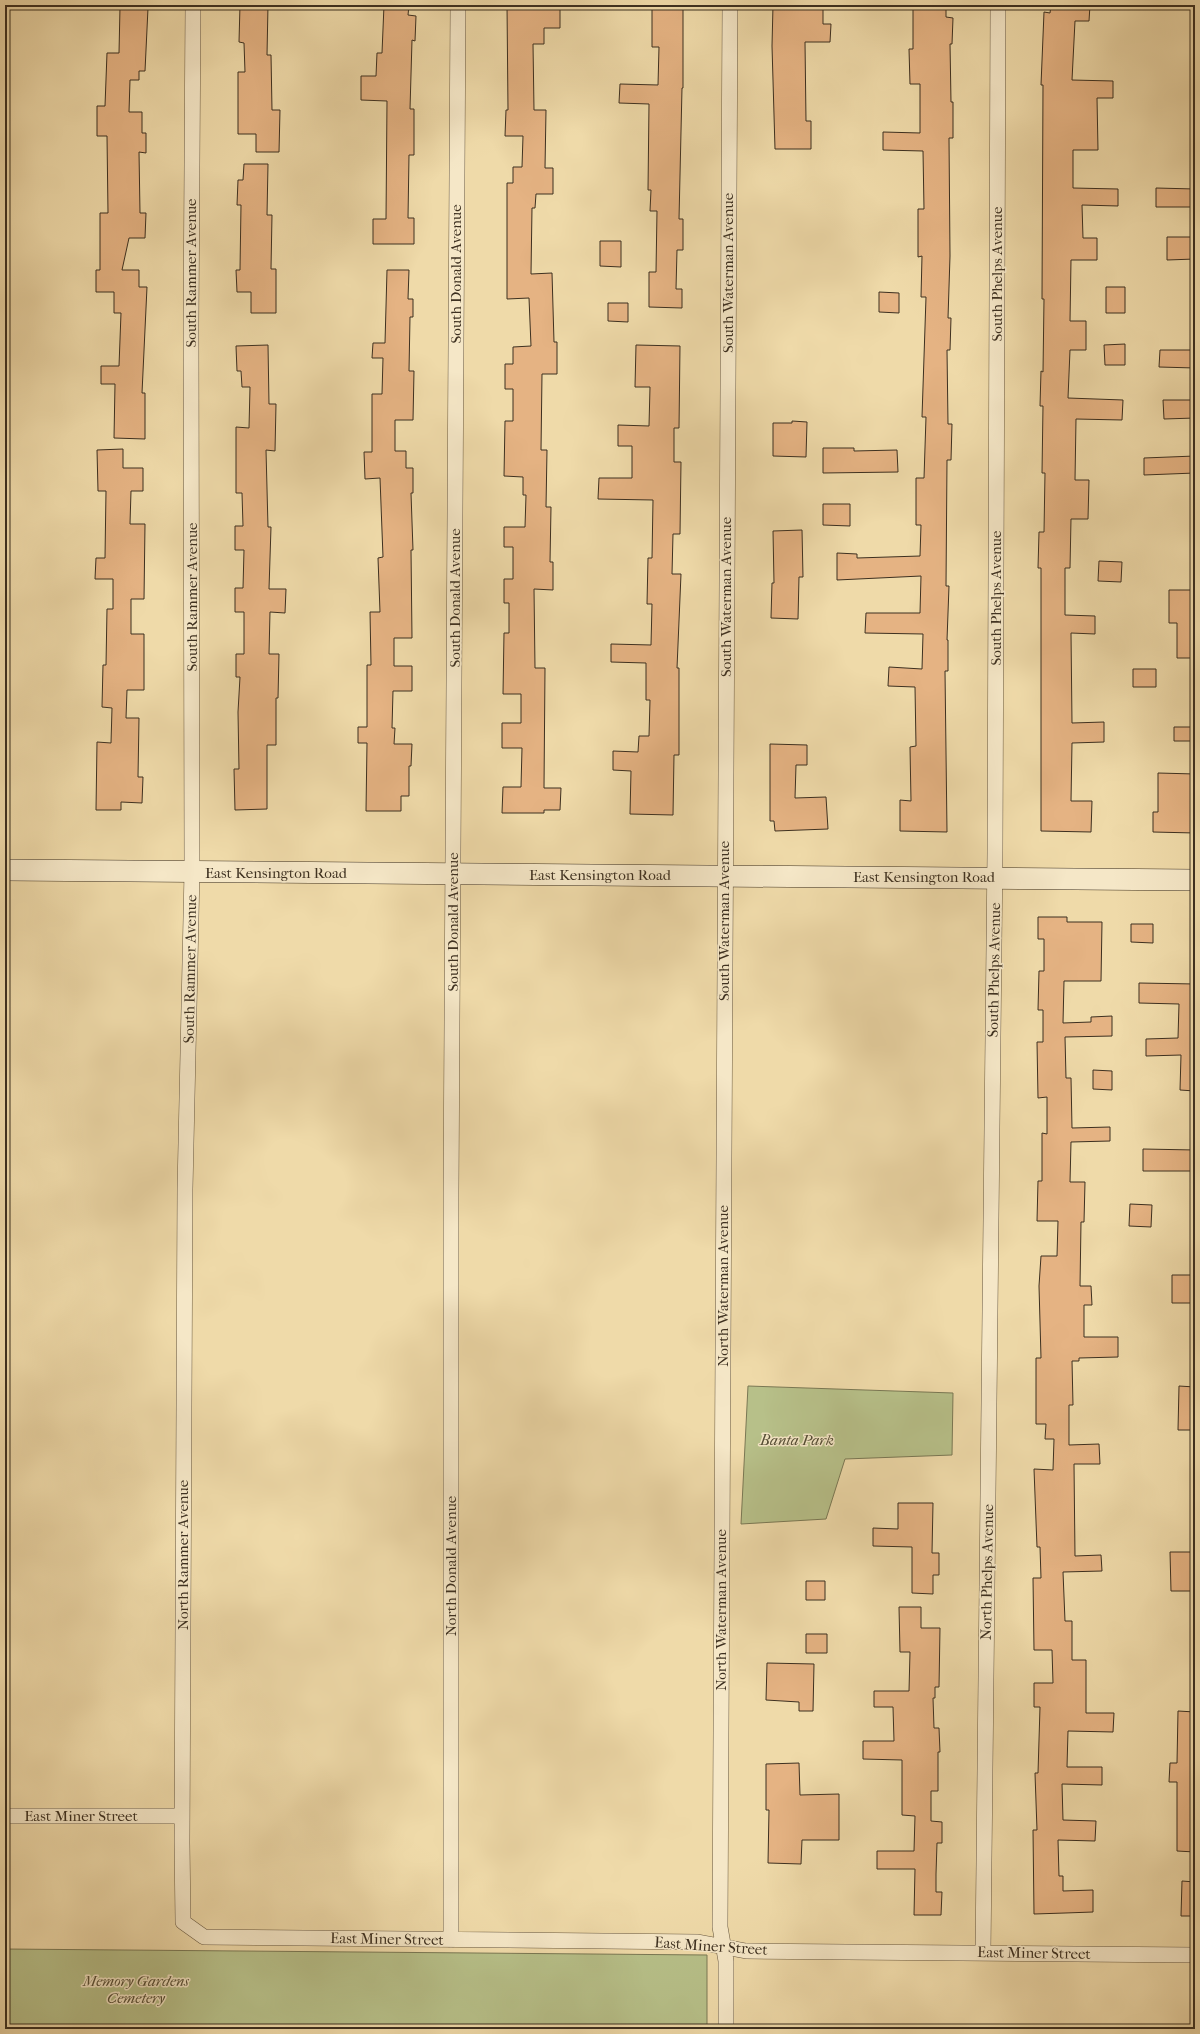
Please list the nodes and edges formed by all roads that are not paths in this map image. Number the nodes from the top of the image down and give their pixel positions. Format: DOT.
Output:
graph roads {
  1 [pos="193,5"];
  2 [pos="458,5"];
  3 [pos="730,5"];
  4 [pos="998,5"];
  5 [pos="5,870"];
  6 [pos="192,872"];
  7 [pos="453,873"];
  8 [pos="725,876"];
  9 [pos="995,878"];
  10 [pos="1195,880"];
  11 [pos="185,1188"];
  12 [pos="723,1189"];
  13 [pos="452,1191"];
  14 [pos="992,1191"];
  15 [pos="5,1816"];
  16 [pos="182,1816"];
  17 [pos="183,1922"];
  18 [pos="451,1940"];
  19 [pos="724,1947"];
  20 [pos="983,1953"];
  21 [pos="1195,1955"];
  22 [pos="726,2029"];
  1 -- 6 [label="street, South Rammer Avenue"];
  2 -- 7 [label="street, South Donald Avenue"];
  3 -- 8 [label="street, South Waterman Avenue"];
  4 -- 9 [label="street, South Phelps Avenue"];
  5 -- 6 [label="main road, East Kensington Road"];
  6 -- 7 [label="main road, East Kensington Road"];
  6 -- 11 [label="street, South Rammer Avenue"];
  7 -- 8 [label="main road, East Kensington Road"];
  7 -- 13 [label="street, South Donald Avenue"];
  8 -- 9 [label="main road, East Kensington Road"];
  8 -- 12 [label="street, South Waterman Avenue"];
  9 -- 10 [label="main road, East Kensington Road"];
  9 -- 14 [label="street, South Phelps Avenue"];
  11 -- 16 [label="street, North Rammer Avenue"];
  12 -- 19 [label="street, North Waterman Avenue"];
  13 -- 18 [label="street, North Donald Avenue"];
  14 -- 20 [label="street, North Phelps Avenue"];
  15 -- 16 [label="street, East Miner Street"];
  16 -- 17 [label="street, North Rammer Avenue"];
  17 -- 18 [label="street, East Miner Street"];
  18 -- 19 [label="street, East Miner Street"];
  19 -- 20 [label="street, East Miner Street"];
  19 -- 22 [label="street, North Waterman Avenue"];
  20 -- 21 [label="street, East Miner Street"];
}
